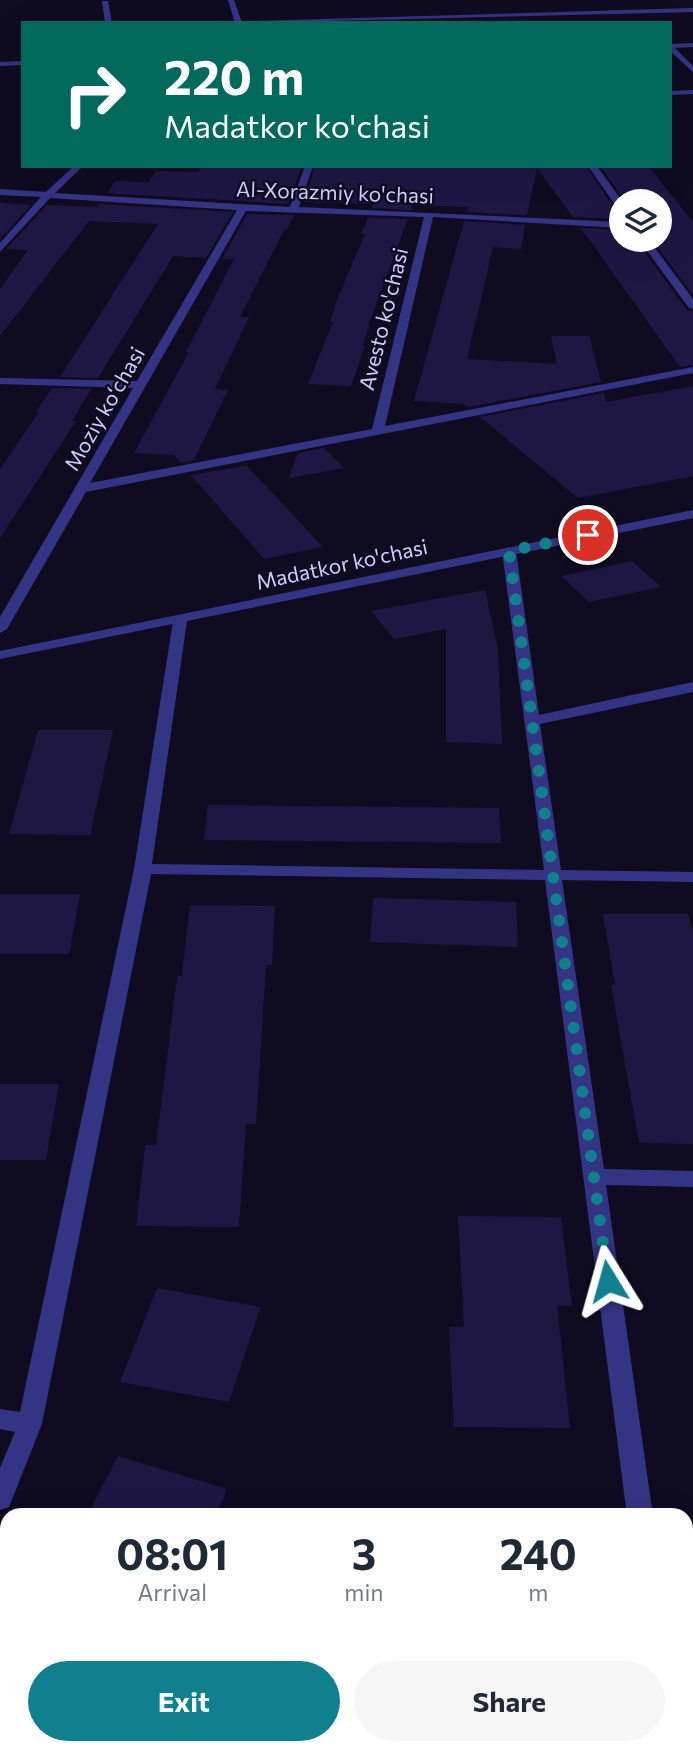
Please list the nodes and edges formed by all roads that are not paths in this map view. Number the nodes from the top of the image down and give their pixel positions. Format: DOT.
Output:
graph roads {
  1 [pos="232,0"];
  2 [pos="105,1"];
  3 [pos="693,10"];
  4 [pos="109,21"];
  5 [pos="238,21"];
  6 [pos="319,21"];
  7 [pos="693,45"];
  8 [pos="672,46"];
  9 [pos="672,48"];
  10 [pos="21,63"];
  11 [pos="0,64"];
  12 [pos="693,70"];
  13 [pos="693,92"];
  14 [pos="672,93"];
  15 [pos="77,168"];
  16 [pos="308,168"];
  17 [pos="593,168"];
  18 [pos="609,190"];
  19 [pos="0,192"];
  20 [pos="48,195"];
  21 [pos="243,208"];
  22 [pos="293,209"];
  23 [pos="429,214"];
  24 [pos="609,224"];
  25 [pos="0,249"];
  26 [pos="654,252"];
  27 [pos="693,306"];
  28 [pos="693,369"];
  29 [pos="0,381"];
  30 [pos="141,385"];
  31 [pos="377,433"];
  32 [pos="80,489"];
  33 [pos="693,514"];
  34 [pos="509,551"];
  35 [pos="180,621"];
  36 [pos="0,629"];
  37 [pos="0,655"];
  38 [pos="693,687"];
  39 [pos="533,721"];
  40 [pos="143,869"];
  41 [pos="552,876"];
  42 [pos="693,877"];
  43 [pos="594,1177"];
  44 [pos="693,1179"];
  45 [pos="0,1419"];
  46 [pos="30,1424"];
  47 [pos="0,1499"];
  48 [pos="639,1508"];
  1 -- 5 [label="street"];
  2 -- 4 [label="street"];
  3 -- 6 [label="street"];
  7 -- 8 [label="street"];
  9 -- 12 [label="street"];
  10 -- 11 [label="street"];
  13 -- 14 [label="street"];
  15 -- 20 [label="street"];
  16 -- 22 [label="street"];
  17 -- 18 [label="street"];
  19 -- 20 [label="street, Al-Xorazmiy ko'chasi"];
  20 -- 21 [label="street, Al-Xorazmiy ko'chasi"];
  20 -- 25 [label="street"];
  21 -- 22 [label="street, Al-Xorazmiy ko'chasi"];
  21 -- 30 [label="street, Moziy ko‘chasi"];
  22 -- 23 [label="street, Al-Xorazmiy ko'chasi"];
  23 -- 24 [label="street, Al-Xorazmiy ko'chasi"];
  23 -- 31 [label="street, Avesto ko'chasi"];
  26 -- 27 [label="street"];
  28 -- 31 [label="street"];
  29 -- 30 [label="street"];
  30 -- 32 [label="street, Moziy ko‘chasi"];
  31 -- 32 [label="street"];
  32 -- 36 [label="street, Moziy ko‘chasi"];
  33 -- 34 [label="street, Madatkor ko'chasi"];
  34 -- 35 [label="street, Madatkor ko'chasi"];
  34 -- 39 [label="street"];
  35 -- 37 [label="street, Madatkor ko'chasi"];
  35 -- 40 [label="street"];
  38 -- 39 [label="street"];
  39 -- 41 [label="street"];
  40 -- 41 [label="street"];
  40 -- 46 [label="street"];
  41 -- 42 [label="street"];
  41 -- 43 [label="street"];
  43 -- 44 [label="street"];
  43 -- 48 [label="street"];
  45 -- 46 [label="street"];
  46 -- 47 [label="street"];
}
